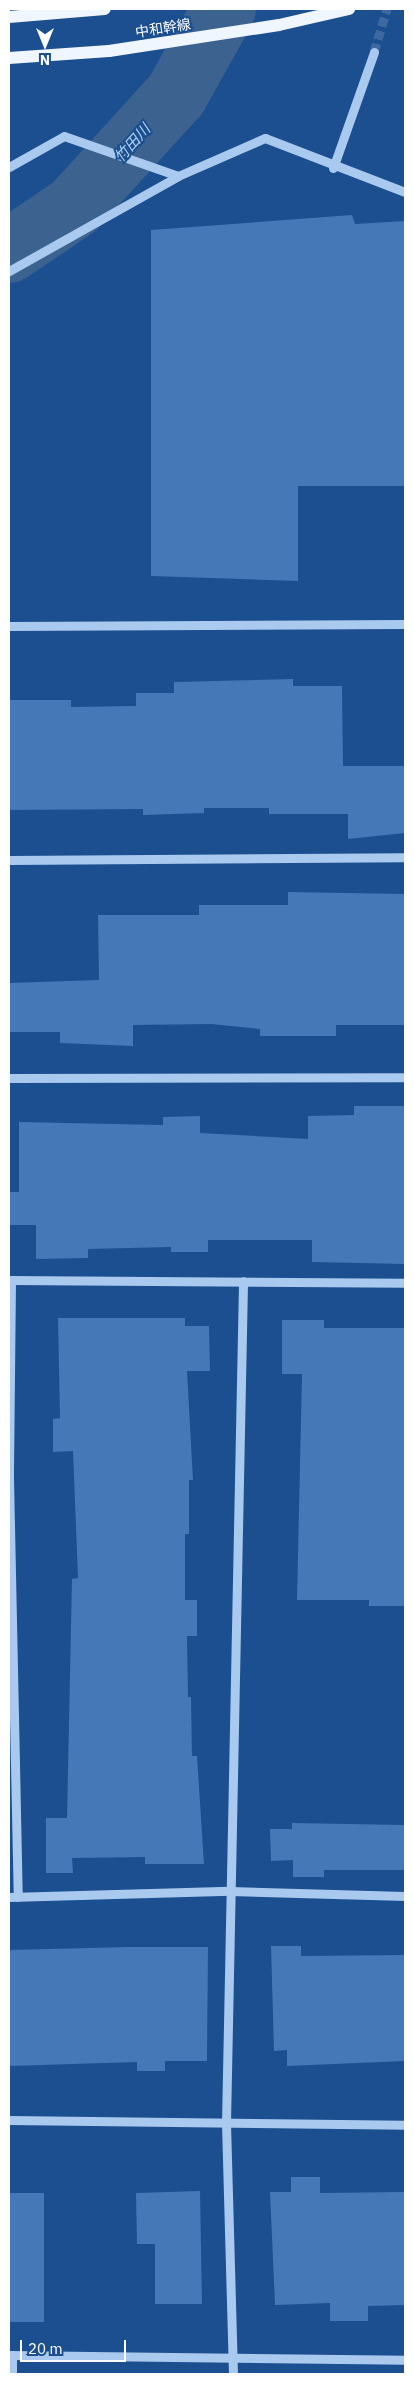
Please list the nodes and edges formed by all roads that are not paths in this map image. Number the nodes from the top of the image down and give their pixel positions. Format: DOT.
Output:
graph roads {
  1 [pos="105,9"];
  2 [pos="348,9"];
  3 [pos="9,16"];
  4 [pos="374,52"];
  5 [pos="9,58"];
  6 [pos="9,167"];
  7 [pos="333,168"];
  8 [pos="178,176"];
  9 [pos="405,192"];
  10 [pos="9,271"];
  11 [pos="405,624"];
  12 [pos="9,626"];
  13 [pos="405,857"];
  14 [pos="9,860"];
  15 [pos="405,1077"];
  16 [pos="9,1078"];
  17 [pos="10,1280"];
  18 [pos="243,1281"];
  19 [pos="405,1283"];
  20 [pos="9,1478"];
  21 [pos="10,1684"];
  22 [pos="230,1891"];
  23 [pos="405,1896"];
  24 [pos="13,1897"];
  25 [pos="9,2120"];
  26 [pos="226,2123"];
  27 [pos="405,2125"];
  28 [pos="10,2355"];
  29 [pos="405,2360"];
  30 [pos="234,2361"];
  31 [pos="12,2374"];
  32 [pos="233,2374"];
  1 -- 3 [label="main road"];
  2 -- 5 [label="main road, 中和幹線"];
  4 -- 7 [label="street"];
  6 -- 8 [label="street"];
  7 -- 8 [label="street"];
  7 -- 9 [label="street"];
  8 -- 10 [label="street"];
  11 -- 12 [label="street"];
  13 -- 14 [label="street"];
  15 -- 16 [label="street"];
  17 -- 18 [label="street"];
  17 -- 20 [label="street"];
  18 -- 19 [label="street"];
  18 -- 22 [label="street"];
  20 -- 21 [label="street"];
  21 -- 24 [label="street"];
  22 -- 23 [label="street"];
  22 -- 24 [label="street"];
  22 -- 26 [label="street"];
  25 -- 26 [label="street"];
  26 -- 27 [label="street"];
  26 -- 30 [label="street"];
  28 -- 30 [label="street"];
  28 -- 31 [label="street"];
  29 -- 30 [label="street"];
  30 -- 32 [label="street"];
}
